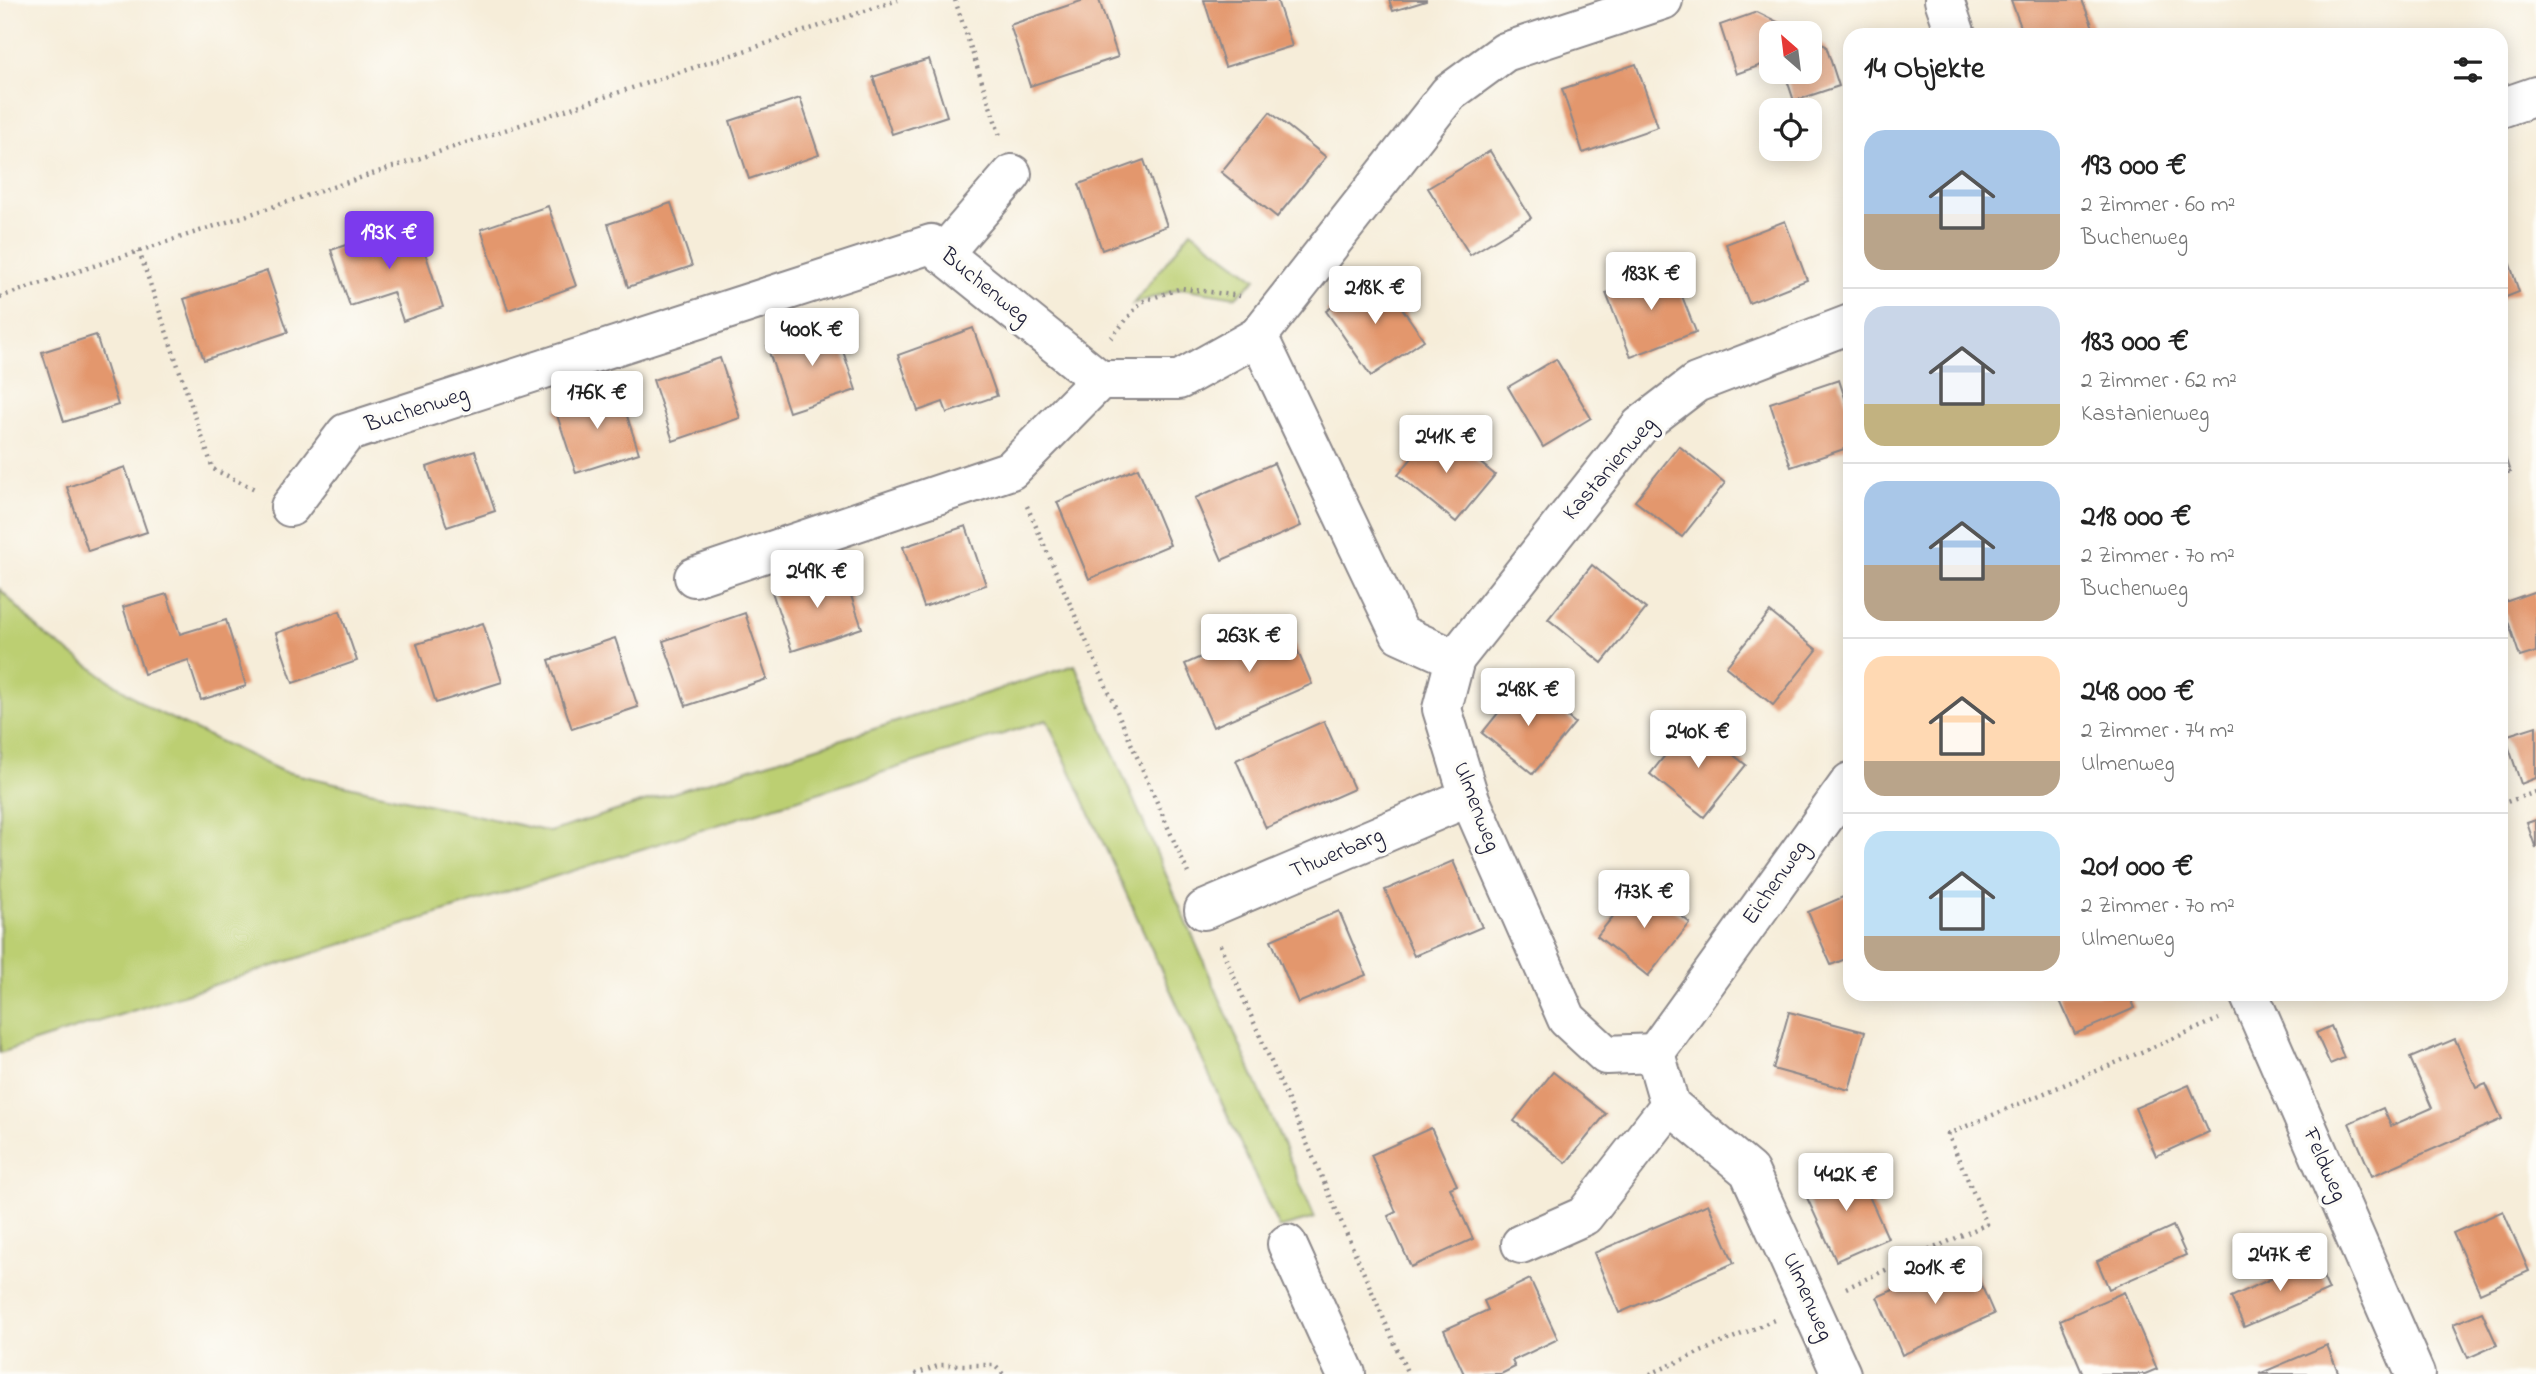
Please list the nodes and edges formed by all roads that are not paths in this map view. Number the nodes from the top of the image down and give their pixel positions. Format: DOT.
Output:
graph roads {
  1 [pos="1663,0"];
  2 [pos="1944,0"];
  3 [pos="1954,28"];
  4 [pos="2536,96"];
  5 [pos="2508,106"];
  6 [pos="1012,174"];
  7 [pos="943,254"];
  8 [pos="1843,327"];
  9 [pos="1258,336"];
  10 [pos="1093,374"];
  11 [pos="290,507"];
  12 [pos="694,577"];
  13 [pos="1455,659"];
  14 [pos="1843,792"];
  15 [pos="1469,797"];
  16 [pos="1204,910"];
  17 [pos="2252,1001"];
  18 [pos="1655,1053"];
  19 [pos="1670,1105"];
  20 [pos="1287,1244"];
  21 [pos="1521,1244"];
  22 [pos="1346,1374"];
  23 [pos="1841,1374"];
  24 [pos="2415,1374"];
  1 -- 9 [label="street"];
  2 -- 3 [label="street"];
  4 -- 5 [label="street"];
  6 -- 7 [label="street"];
  7 -- 10 [label="street, Buchenweg"];
  7 -- 11 [label="street, Buchenweg"];
  8 -- 13 [label="street, Kastanienweg"];
  9 -- 10 [label="street"];
  9 -- 13 [label="street"];
  10 -- 12 [label="street"];
  13 -- 15 [label="street, Ulmenweg"];
  14 -- 18 [label="street, Eichenweg"];
  15 -- 16 [label="street, Thwerbarg"];
  15 -- 18 [label="street, Ulmenweg"];
  17 -- 24 [label="street, Feldweg"];
  18 -- 19 [label="street"];
  19 -- 21 [label="street"];
  19 -- 23 [label="street, Ulmenweg"];
  20 -- 22 [label="street"];
}
